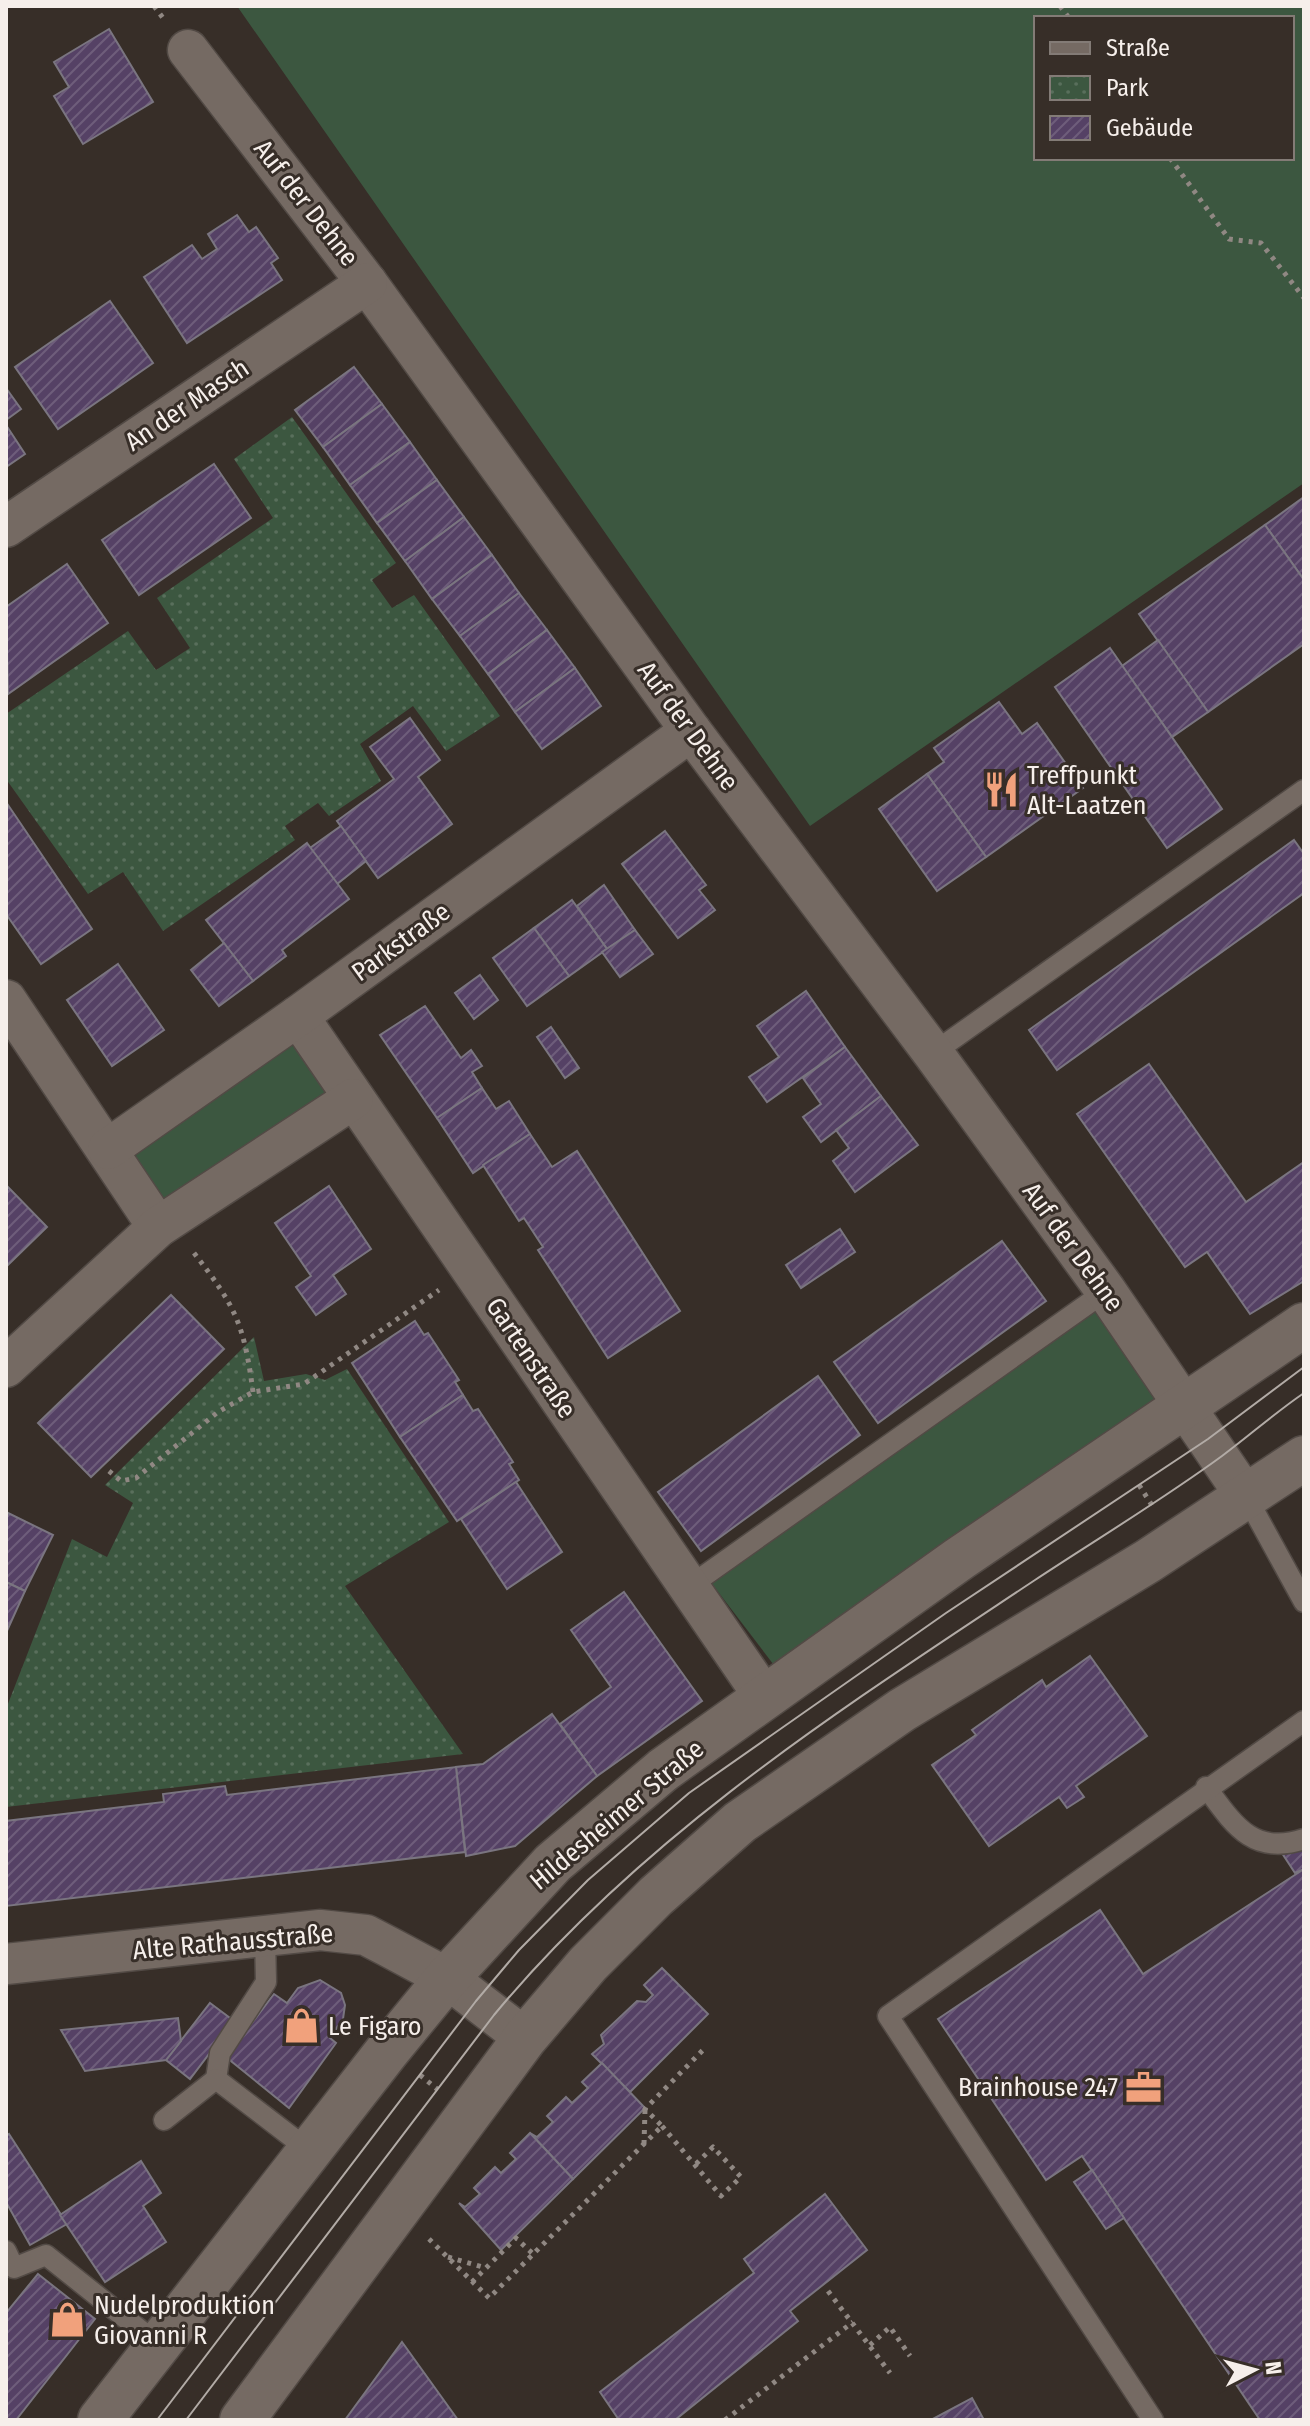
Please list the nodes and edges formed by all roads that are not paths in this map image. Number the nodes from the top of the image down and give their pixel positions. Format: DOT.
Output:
graph roads {
  1 [pos="188,50"];
  2 [pos="367,283"];
  3 [pos="6,527"];
  4 [pos="691,731"];
  5 [pos="1304,790"];
  6 [pos="6,1000"];
  7 [pos="298,1016"];
  8 [pos="933,1053"];
  9 [pos="353,1099"];
  10 [pos="108,1149"];
  11 [pos="162,1224"];
  12 [pos="1106,1291"];
  13 [pos="1304,1325"];
  14 [pos="6,1367"];
  15 [pos="1185,1404"];
  16 [pos="1304,1458"];
  17 [pos="1247,1498"];
  18 [pos="687,1588"];
  19 [pos="1304,1602"];
  20 [pos="765,1698"];
  21 [pos="1304,1721"];
  22 [pos="1206,1787"];
  23 [pos="1304,1839"];
  24 [pos="265,1936"];
  25 [pos="6,1964"];
  26 [pos="447,1978"];
  27 [pos="525,2038"];
  28 [pos="216,2079"];
  29 [pos="164,2120"];
  30 [pos="310,2151"];
  31 [pos="6,2251"];
  32 [pos="159,2345"];
  33 [pos="100,2420"];
  34 [pos="242,2420"];
  35 [pos="1153,2420"];
  1 -- 2 [label="street, Auf der Dehne"];
  2 -- 3 [label="street, An der Masch"];
  2 -- 4 [label="street, Auf der Dehne"];
  4 -- 7 [label="street, Parkstraße"];
  4 -- 8 [label="street, Auf der Dehne"];
  5 -- 8 [label="lane"];
  6 -- 10 [label="street"];
  7 -- 9 [label="street, Gartenstraße"];
  7 -- 10 [label="street, Parkstraße"];
  8 -- 12 [label="street, Auf der Dehne"];
  9 -- 11 [label="street"];
  9 -- 18 [label="street, Gartenstraße"];
  10 -- 11 [label="street"];
  11 -- 14 [label="street"];
  12 -- 15 [label="street, Auf der Dehne"];
  12 -- 18 [label="lane"];
  13 -- 15 [label="main road, Hildesheimer Straße"];
  15 -- 17 [label="street"];
  15 -- 20 [label="main road, Hildesheimer Straße"];
  16 -- 17 [label="main road"];
  17 -- 19 [label="lane"];
  17 -- 27 [label="main road"];
  18 -- 20 [label="street, Gartenstraße"];
  20 -- 26 [label="main road, Hildesheimer Straße"];
  21 -- 22 [label="lane"];
  22 -- 23 [label="lane"];
  22 -- 35 [label="lane"];
  24 -- 25 [label="street, Alte Rathausstraße"];
  24 -- 26 [label="street, Alte Rathausstraße"];
  24 -- 28 [label="lane"];
  26 -- 27 [label="street, Alte Rathausstraße"];
  26 -- 30 [label="main road, Hildesheimer Straße"];
  27 -- 34 [label="main road"];
  28 -- 29 [label="lane"];
  28 -- 30 [label="lane"];
  30 -- 32 [label="main road, Hildesheimer Straße"];
  31 -- 32 [label="lane"];
  32 -- 33 [label="main road, Hildesheimer Straße"];
}
